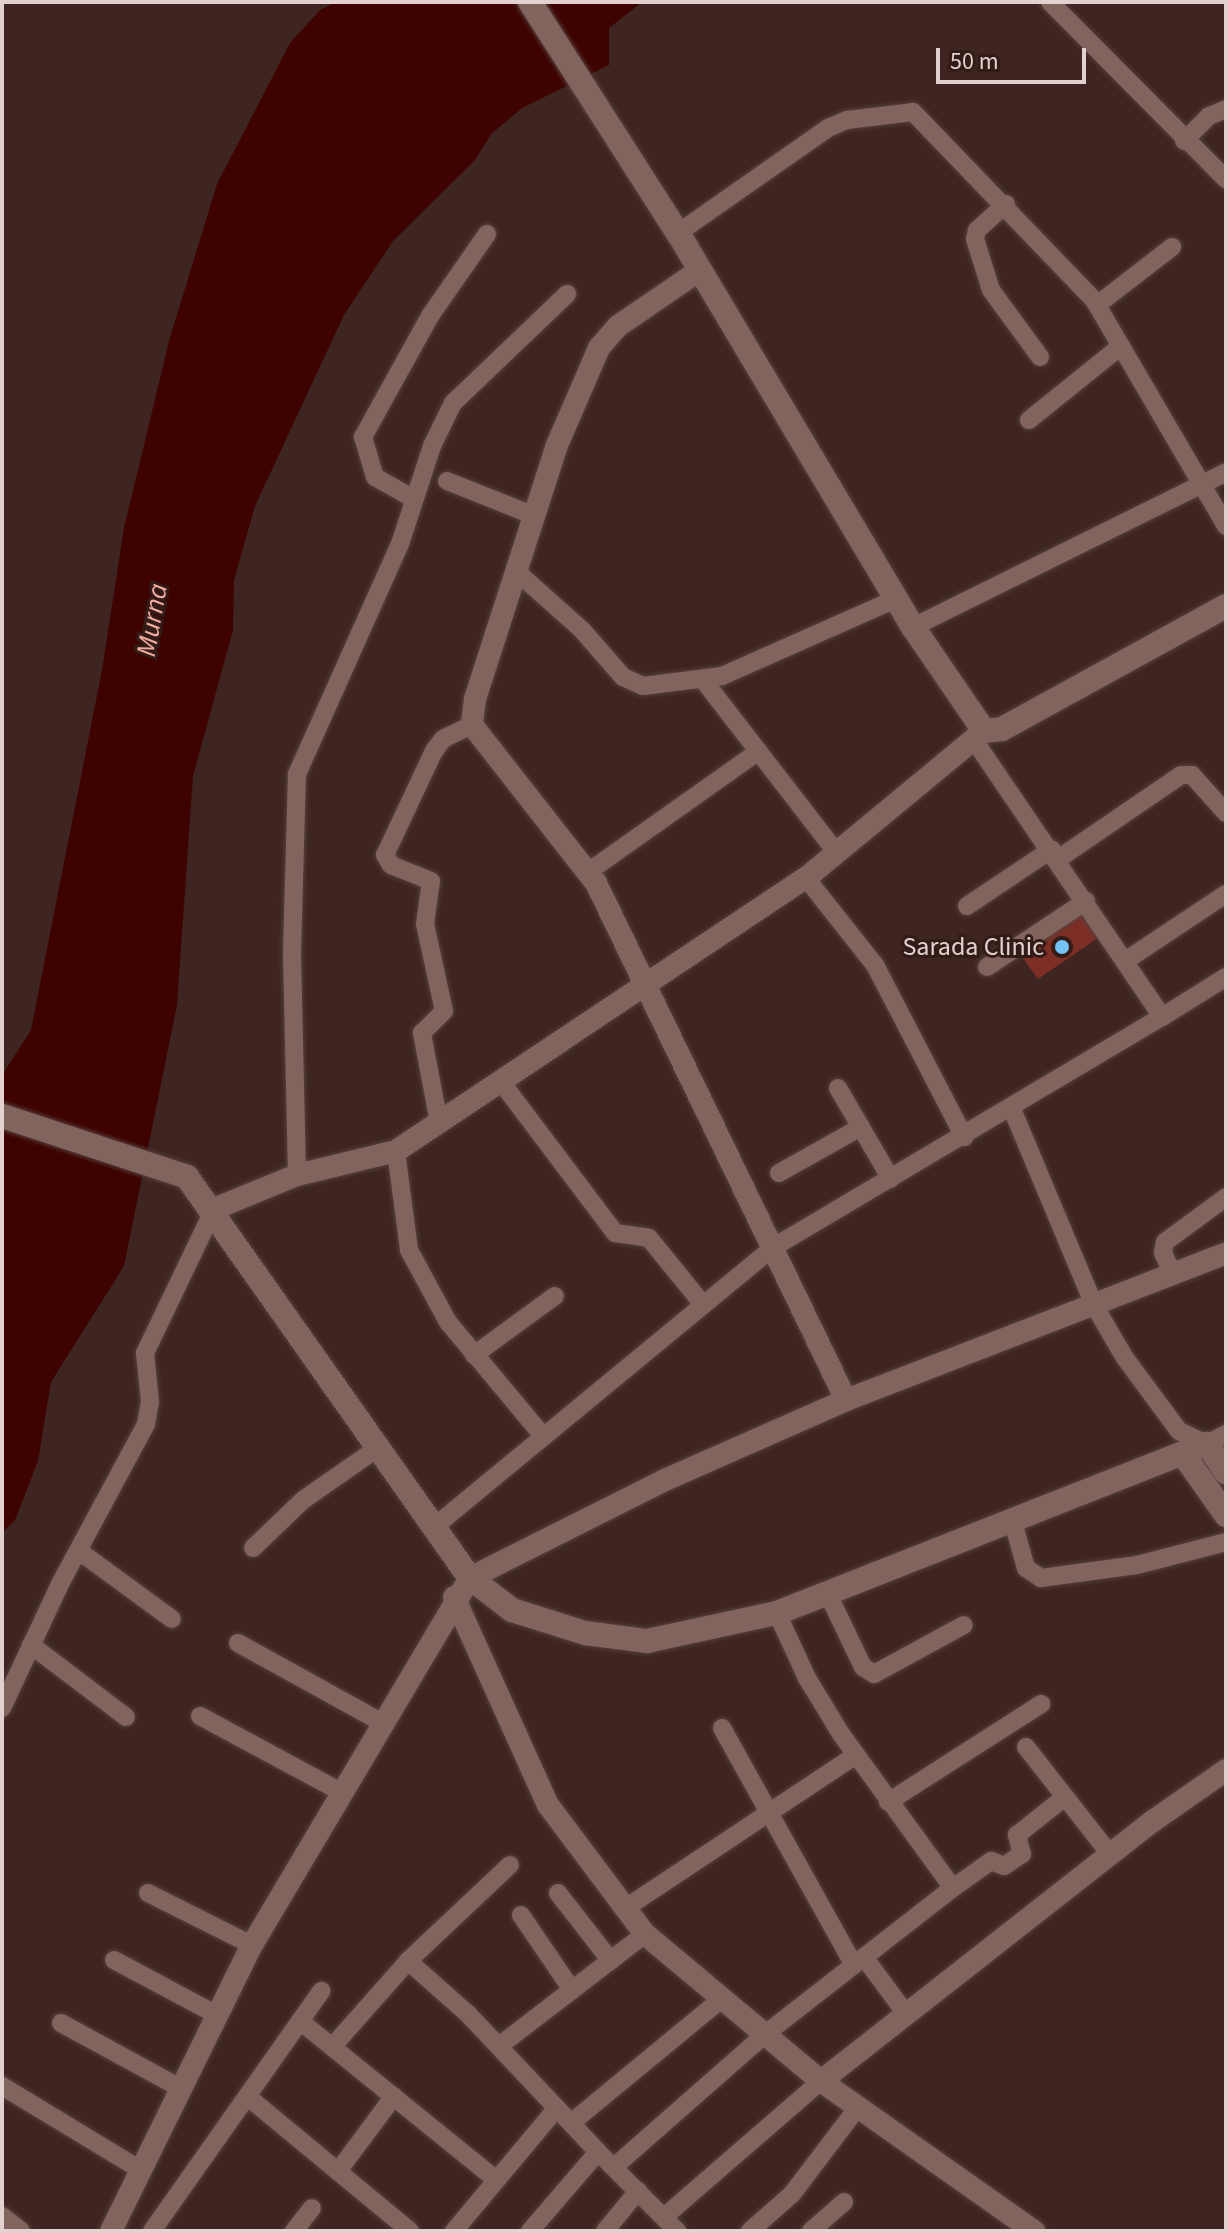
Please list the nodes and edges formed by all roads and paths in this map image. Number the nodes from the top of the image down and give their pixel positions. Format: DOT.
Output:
graph roads {
  1 [pos="530,2"];
  2 [pos="1050,2"];
  3 [pos="1226,109"];
  4 [pos="1184,141"];
  5 [pos="1226,179"];
  6 [pos="1006,204"];
  7 [pos="678,233"];
  8 [pos="487,234"];
  9 [pos="1172,247"];
  10 [pos="700,270"];
  11 [pos="567,294"];
  12 [pos="1097,305"];
  13 [pos="1121,346"];
  14 [pos="1040,357"];
  15 [pos="1029,420"];
  16 [pos="1226,472"];
  17 [pos="447,481"];
  18 [pos="1203,483"];
  19 [pos="414,499"];
  20 [pos="535,516"];
  21 [pos="1226,526"];
  22 [pos="517,572"];
  23 [pos="896,599"];
  24 [pos="1226,606"];
  25 [pos="913,627"];
  26 [pos="704,681"];
  27 [pos="472,725"];
  28 [pos="979,735"];
  29 [pos="759,751"];
  30 [pos="1226,813"];
  31 [pos="836,852"];
  32 [pos="1055,854"];
  33 [pos="588,872"];
  34 [pos="806,878"];
  35 [pos="1226,894"];
  36 [pos="1086,901"];
  37 [pos="967,906"];
  38 [pos="1125,961"];
  39 [pos="987,967"];
  40 [pos="1226,977"];
  41 [pos="644,988"];
  42 [pos="1162,1017"];
  43 [pos="502,1083"];
  44 [pos="838,1088"];
  45 [pos="1012,1109"];
  46 [pos="2,1116"];
  47 [pos="439,1123"];
  48 [pos="861,1127"];
  49 [pos="964,1137"];
  50 [pos="396,1151"];
  51 [pos="779,1173"];
  52 [pos="297,1175"];
  53 [pos="891,1179"];
  54 [pos="1226,1197"];
  55 [pos="214,1209"];
  56 [pos="774,1247"];
  57 [pos="1226,1253"];
  58 [pos="1173,1275"];
  59 [pos="555,1296"];
  60 [pos="701,1302"];
  61 [pos="1094,1305"];
  62 [pos="474,1355"];
  63 [pos="846,1400"];
  64 [pos="542,1435"];
  65 [pos="1216,1439"];
  66 [pos="1181,1442"];
  67 [pos="379,1447"];
  68 [pos="1226,1472"];
  69 [pos="1226,1515"];
  70 [pos="1013,1522"];
  71 [pos="434,1527"];
  72 [pos="1226,1542"];
  73 [pos="253,1548"];
  74 [pos="79,1551"];
  75 [pos="462,1588"];
  76 [pos="828,1594"];
  77 [pos="777,1613"];
  78 [pos="172,1619"];
  79 [pos="964,1625"];
  80 [pos="238,1643"];
  81 [pos="31,1645"];
  82 [pos="1041,1704"];
  83 [pos="2,1708"];
  84 [pos="200,1716"];
  85 [pos="126,1717"];
  86 [pos="381,1722"];
  87 [pos="722,1728"];
  88 [pos="1026,1747"];
  89 [pos="856,1755"];
  90 [pos="1226,1770"];
  91 [pos="341,1792"];
  92 [pos="1065,1797"];
  93 [pos="888,1802"];
  94 [pos="767,1814"];
  95 [pos="1110,1854"];
  96 [pos="510,1865"];
  97 [pos="953,1888"];
  98 [pos="148,1893"];
  99 [pos="558,1893"];
  100 [pos="624,1909"];
  101 [pos="521,1915"];
  102 [pos="645,1934"];
  103 [pos="252,1945"];
  104 [pos="114,1960"];
  105 [pos="408,1961"];
  106 [pos="611,1961"];
  107 [pos="859,1961"];
  108 [pos="572,1990"];
  109 [pos="321,1991"];
  110 [pos="720,2000"];
  111 [pos="906,2014"];
  112 [pos="217,2015"];
  113 [pos="300,2021"];
  114 [pos="61,2023"];
  115 [pos="764,2035"];
  116 [pos="499,2046"];
  117 [pos="332,2047"];
  118 [pos="821,2081"];
  119 [pos="2,2086"];
  120 [pos="180,2088"];
  121 [pos="394,2096"];
  122 [pos="248,2097"];
  123 [pos="858,2107"];
  124 [pos="557,2108"];
  125 [pos="571,2123"];
  126 [pos="598,2152"];
  127 [pos="614,2167"];
  128 [pos="139,2169"];
  129 [pos="339,2170"];
  130 [pos="496,2180"];
  131 [pos="638,2191"];
  132 [pos="844,2202"];
  133 [pos="312,2208"];
  134 [pos="2,2216"];
  135 [pos="664,2217"];
  136 [pos="21,2231"];
  137 [pos="111,2231"];
  138 [pos="152,2231"];
  139 [pos="294,2231"];
  140 [pos="410,2231"];
  141 [pos="454,2231"];
  142 [pos="530,2231"];
  143 [pos="605,2231"];
  144 [pos="677,2231"];
  145 [pos="750,2231"];
  146 [pos="811,2231"];
  147 [pos="1034,2231"];
  1 -- 7 [label="main road"];
  2 -- 4 [label="street"];
  3 -- 4 [label="street"];
  4 -- 5 [label="street"];
  6 -- 7 [label="street"];
  6 -- 12 [label="street"];
  6 -- 14 [label="street"];
  7 -- 10 [label="main road"];
  8 -- 19 [label="street"];
  9 -- 12 [label="street"];
  10 -- 20 [label="street"];
  10 -- 23 [label="main road"];
  11 -- 19 [label="street"];
  12 -- 13 [label="street"];
  13 -- 15 [label="street"];
  13 -- 18 [label="street"];
  16 -- 18 [label="street"];
  17 -- 20 [label="street"];
  18 -- 21 [label="street"];
  18 -- 25 [label="street"];
  19 -- 52 [label="street"];
  20 -- 22 [label="street"];
  22 -- 26 [label="street"];
  22 -- 27 [label="street"];
  23 -- 25 [label="main road"];
  23 -- 26 [label="street"];
  24 -- 28 [label="main road"];
  25 -- 28 [label="main road"];
  26 -- 29 [label="street"];
  27 -- 33 [label="street"];
  27 -- 47 [label="street"];
  28 -- 31 [label="street"];
  28 -- 32 [label="street"];
  29 -- 31 [label="street"];
  29 -- 33 [label="street"];
  30 -- 32 [label="street"];
  31 -- 34 [label="street"];
  32 -- 36 [label="street"];
  32 -- 37 [label="street"];
  33 -- 41 [label="street"];
  34 -- 41 [label="street"];
  34 -- 49 [label="street"];
  35 -- 38 [label="street"];
  36 -- 38 [label="street"];
  36 -- 39 [label="street"];
  38 -- 42 [label="street"];
  40 -- 42 [label="street"];
  41 -- 43 [label="street"];
  41 -- 56 [label="street"];
  42 -- 45 [label="street"];
  43 -- 47 [label="street"];
  43 -- 60 [label="street"];
  44 -- 48 [label="street"];
  45 -- 49 [label="street"];
  45 -- 61 [label="street"];
  46 -- 55 [label="main road"];
  47 -- 50 [label="street"];
  48 -- 51 [label="street"];
  48 -- 53 [label="street"];
  49 -- 53 [label="street"];
  50 -- 52 [label="street"];
  50 -- 62 [label="street"];
  52 -- 55 [label="street"];
  53 -- 56 [label="street"];
  54 -- 58 [label="street"];
  55 -- 67 [label="main road"];
  55 -- 74 [label="street"];
  56 -- 60 [label="street"];
  56 -- 63 [label="street"];
  57 -- 58 [label="street"];
  58 -- 61 [label="street"];
  59 -- 62 [label="street"];
  60 -- 64 [label="street"];
  61 -- 63 [label="street"];
  61 -- 66 [label="street"];
  62 -- 64 [label="street"];
  63 -- 75 [label="street"];
  64 -- 71 [label="street"];
  65 -- 66 [label="main road"];
  65 -- 68 [label="main road"];
  66 -- 69 [label="main road"];
  66 -- 70 [label="main road"];
  67 -- 71 [label="main road"];
  67 -- 73 [label="street"];
  70 -- 72 [label="street"];
  70 -- 76 [label="main road"];
  71 -- 75 [label="main road"];
  74 -- 78 [label="street"];
  74 -- 81 [label="street"];
  75 -- 77 [label="main road"];
  75 -- 86 [label="street"];
  75 -- 100 [label="street"];
  76 -- 77 [label="main road"];
  76 -- 79 [label="street"];
  77 -- 89 [label="street"];
  80 -- 86 [label="street"];
  81 -- 83 [label="street"];
  81 -- 85 [label="street"];
  82 -- 93 [label="street"];
  84 -- 91 [label="street"];
  86 -- 91 [label="street"];
  87 -- 94 [label="street"];
  88 -- 92 [label="street"];
  89 -- 93 [label="street"];
  89 -- 94 [label="street"];
  90 -- 95 [label="street"];
  91 -- 103 [label="street"];
  92 -- 95 [label="street"];
  92 -- 97 [label="street"];
  93 -- 97 [label="street"];
  94 -- 100 [label="street"];
  94 -- 107 [label="street"];
  95 -- 111 [label="street"];
  96 -- 105 [label="street"];
  97 -- 107 [label="street"];
  98 -- 103 [label="street"];
  99 -- 106 [label="street"];
  100 -- 102 [label="street"];
  101 -- 108 [label="street"];
  102 -- 106 [label="street"];
  102 -- 110 [label="street"];
  103 -- 112 [label="street"];
  104 -- 112 [label="street"];
  105 -- 116 [label="street"];
  105 -- 117 [label="street"];
  106 -- 108 [label="street"];
  107 -- 111 [label="street"];
  107 -- 115 [label="street"];
  108 -- 116 [label="street"];
  109 -- 113 [label="street"];
  110 -- 115 [label="street"];
  110 -- 125 [label="street"];
  111 -- 118 [label="street"];
  112 -- 120 [label="street"];
  113 -- 117 [label="street"];
  113 -- 122 [label="street"];
  114 -- 120 [label="street"];
  115 -- 118 [label="street"];
  115 -- 127 [label="street"];
  116 -- 124 [label="street"];
  117 -- 121 [label="street"];
  118 -- 123 [label="street"];
  118 -- 135 [label="street"];
  119 -- 128 [label="street"];
  120 -- 128 [label="street"];
  121 -- 129 [label="street"];
  121 -- 130 [label="street"];
  122 -- 129 [label="street"];
  122 -- 138 [label="street"];
  123 -- 145 [label="street"];
  123 -- 147 [label="street"];
  124 -- 125 [label="street"];
  124 -- 130 [label="street"];
  125 -- 126 [label="street"];
  126 -- 127 [label="street"];
  126 -- 142 [label="street"];
  127 -- 131 [label="street"];
  128 -- 137 [label="street"];
  129 -- 140 [label="street"];
  130 -- 141 [label="street"];
  131 -- 135 [label="street"];
  131 -- 143 [label="street"];
  132 -- 146 [label="street"];
  133 -- 139 [label="street"];
  134 -- 136 [label="street"];
  135 -- 144 [label="street"];
}
